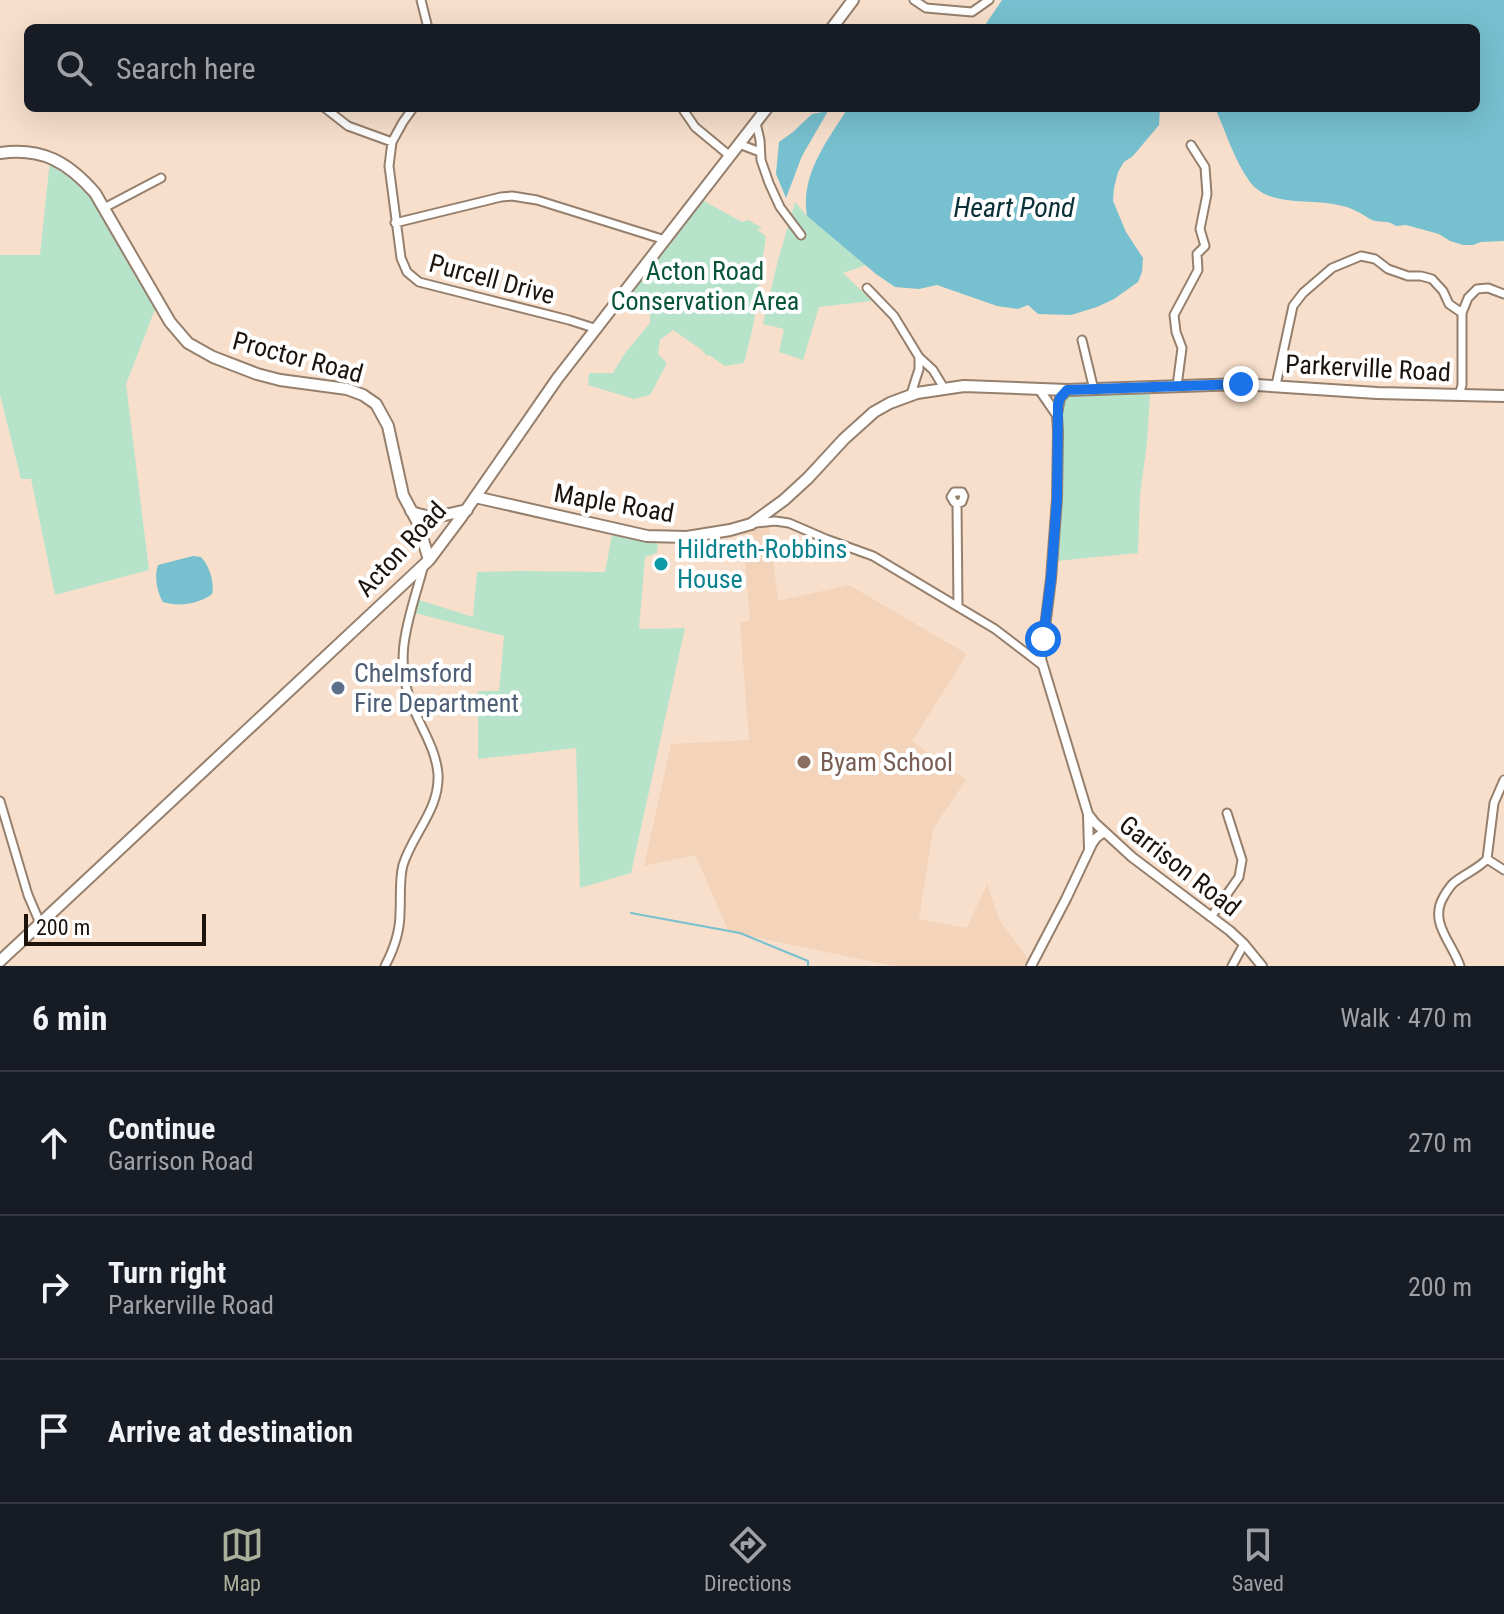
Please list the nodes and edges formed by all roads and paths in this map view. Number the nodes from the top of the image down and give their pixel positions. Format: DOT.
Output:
graph roads {
  1 [pos="421,0"];
  2 [pos="853,0"];
  3 [pos="914,0"];
  4 [pos="989,0"];
  5 [pos="427,24"];
  6 [pos="835,24"];
  7 [pos="330,112"];
  8 [pos="410,112"];
  9 [pos="685,112"];
  10 [pos="764,112"];
  11 [pos="756,123"];
  12 [pos="392,142"];
  13 [pos="739,144"];
  14 [pos="1191,145"];
  15 [pos="760,152"];
  16 [pos="0,153"];
  17 [pos="730,156"];
  18 [pos="161,178"];
  19 [pos="104,208"];
  20 [pos="395,223"];
  21 [pos="801,235"];
  22 [pos="665,240"];
  23 [pos="867,288"];
  24 [pos="1504,294"];
  25 [pos="1462,313"];
  26 [pos="597,329"];
  27 [pos="1082,340"];
  28 [pos="919,357"];
  29 [pos="1276,385"];
  30 [pos="1177,386"];
  31 [pos="944,388"];
  32 [pos="1039,389"];
  33 [pos="1067,390"];
  34 [pos="1094,390"];
  35 [pos="911,394"];
  36 [pos="1459,395"];
  37 [pos="1504,396"];
  38 [pos="1057,415"];
  39 [pos="475,497"];
  40 [pos="957,504"];
  41 [pos="467,510"];
  42 [pos="411,511"];
  43 [pos="751,524"];
  44 [pos="426,562"];
  45 [pos="397,590"];
  46 [pos="413,603"];
  47 [pos="958,607"];
  48 [pos="1042,665"];
  49 [pos="1504,780"];
  50 [pos="0,801"];
  51 [pos="1227,813"];
  52 [pos="1088,814"];
  53 [pos="1104,832"];
  54 [pos="1089,850"];
  55 [pos="1487,859"];
  56 [pos="1504,870"];
  57 [pos="1211,917"];
  58 [pos="40,923"];
  59 [pos="1244,944"];
  60 [pos="0,961"];
  61 [pos="385,966"];
  62 [pos="1031,966"];
  63 [pos="1232,966"];
  64 [pos="1262,966"];
  65 [pos="1460,966"];
  1 -- 5 [label="street"];
  2 -- 6 [label="main road"];
  3 -- 4 [label="street"];
  7 -- 12 [label="street"];
  8 -- 12 [label="street, Purcell Drive"];
  9 -- 17 [label="street"];
  10 -- 11 [label="main road, Acton Road"];
  11 -- 13 [label="main road, Acton Road"];
  11 -- 15 [label="street"];
  12 -- 20 [label="street, Purcell Drive"];
  13 -- 15 [label="street"];
  13 -- 17 [label="main road, Acton Road"];
  14 -- 30 [label="street"];
  15 -- 21 [label="street"];
  16 -- 19 [label="main road, Proctor Road"];
  17 -- 22 [label="main road, Acton Road"];
  18 -- 19 [label="street"];
  19 -- 42 [label="main road, Proctor Road"];
  20 -- 22 [label="street"];
  20 -- 26 [label="street, Purcell Drive"];
  22 -- 26 [label="main road, Acton Road"];
  23 -- 28 [label="street"];
  24 -- 25 [label="street"];
  25 -- 29 [label="street"];
  25 -- 36 [label="street"];
  26 -- 39 [label="main road, Acton Road"];
  27 -- 34 [label="street"];
  28 -- 31 [label="street"];
  28 -- 35 [label="street"];
  29 -- 30 [label="main road, Parkerville Road"];
  29 -- 36 [label="main road, Parkerville Road"];
  30 -- 34 [label="main road, Parkerville Road"];
  31 -- 32 [label="main road, Parkerville Road"];
  31 -- 35 [label="main road, Parkerville Road"];
  32 -- 33 [label="main road, Parkerville Road"];
  32 -- 38 [label="street"];
  33 -- 34 [label="main road, Parkerville Road"];
  33 -- 38 [label="street, Garrison Road"];
  35 -- 43 [label="main road, Parkerville Road"];
  36 -- 37 [label="main road, Parkerville Road"];
  38 -- 48 [label="street, Garrison Road"];
  39 -- 41 [label="main road, Acton Road"];
  39 -- 43 [label="main road, Maple Road"];
  40 -- 47 [label="street"];
  41 -- 42 [label="main road"];
  41 -- 44 [label="main road, Acton Road"];
  42 -- 44 [label="main road, Proctor Road"];
  43 -- 47 [label="street, Maple Road"];
  44 -- 45 [label="main road, Acton Road"];
  44 -- 46 [label="street"];
  45 -- 46 [label="street"];
  45 -- 58 [label="main road, Acton Road"];
  46 -- 61 [label="street"];
  47 -- 48 [label="street, Maple Road"];
  48 -- 52 [label="street, Garrison Road"];
  49 -- 55 [label="street"];
  50 -- 58 [label="street"];
  51 -- 57 [label="street"];
  52 -- 53 [label="street, Garrison Road"];
  52 -- 54 [label="street"];
  53 -- 54 [label="street"];
  53 -- 57 [label="street, Garrison Road"];
  54 -- 62 [label="street"];
  55 -- 56 [label="street"];
  55 -- 65 [label="street"];
  57 -- 59 [label="street, Garrison Road"];
  58 -- 60 [label="main road, Acton Road"];
  59 -- 63 [label="street"];
  59 -- 64 [label="street, Garrison Road"];
}
